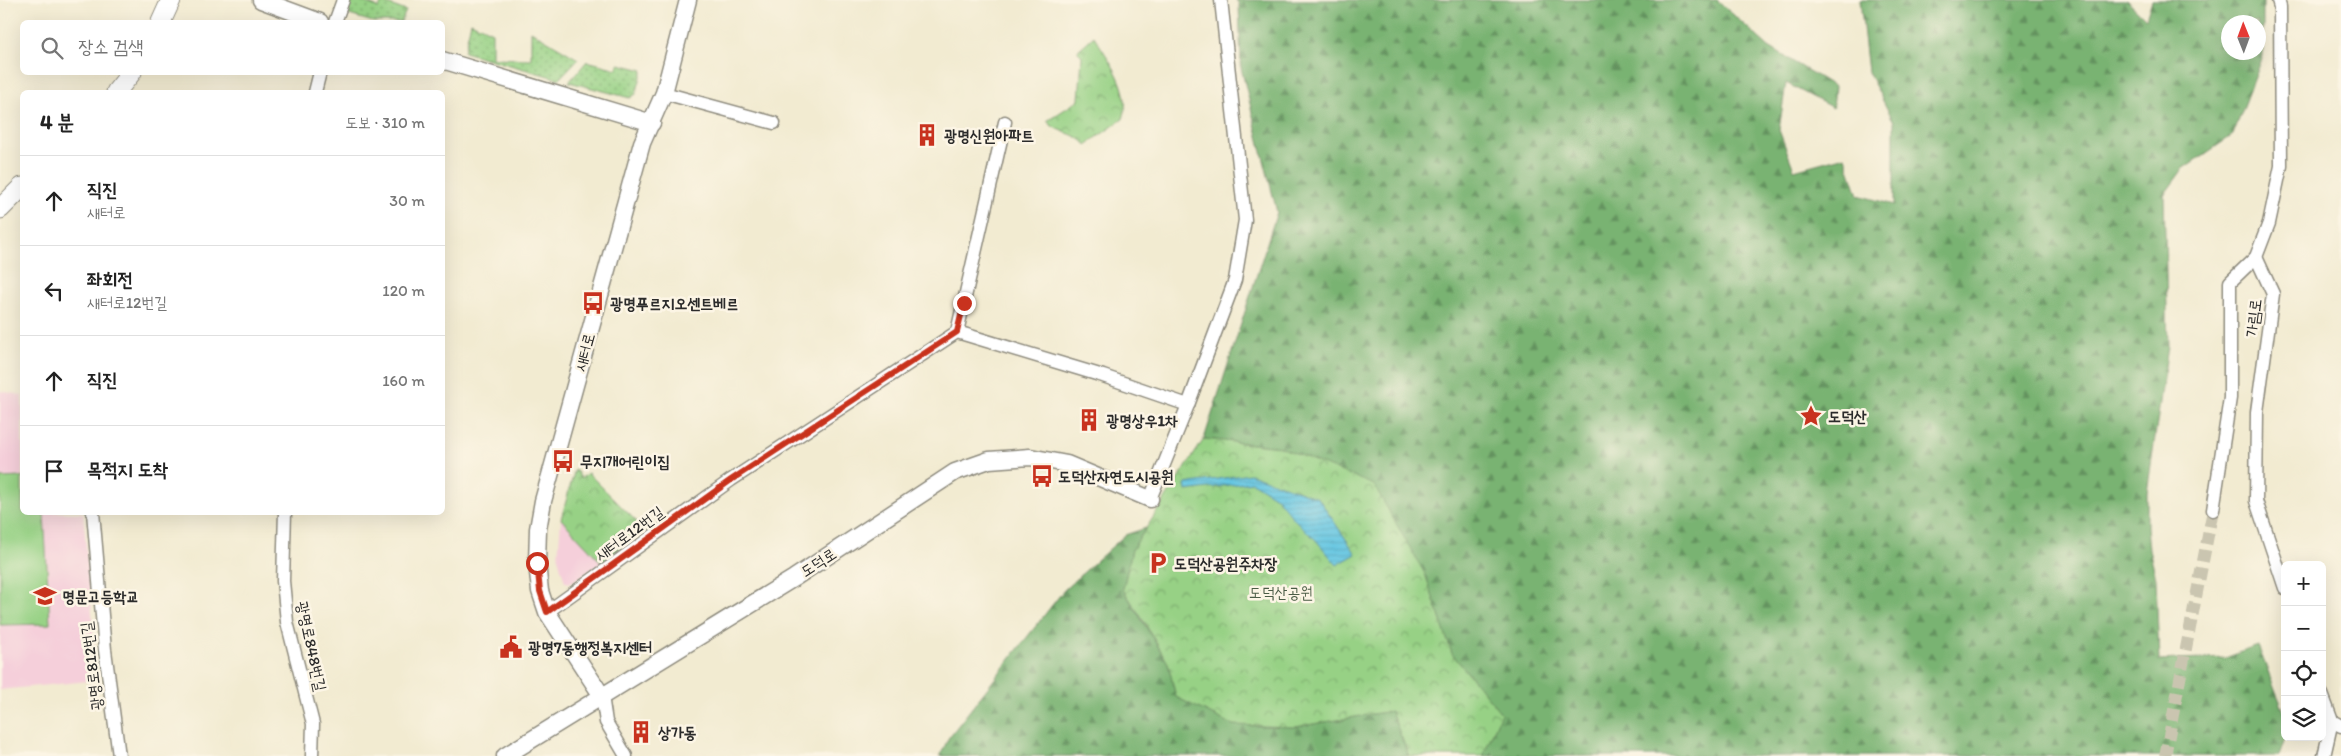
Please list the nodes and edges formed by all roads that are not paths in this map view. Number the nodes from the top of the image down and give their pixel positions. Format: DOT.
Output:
graph roads {
  1 [pos="171,0"];
  2 [pos="261,0"];
  3 [pos="343,0"];
  4 [pos="688,0"];
  5 [pos="1221,0"];
  6 [pos="2278,0"];
  7 [pos="162,20"];
  8 [pos="315,20"];
  9 [pos="335,20"];
  10 [pos="445,61"];
  11 [pos="130,75"];
  12 [pos="319,75"];
  13 [pos="118,90"];
  14 [pos="316,90"];
  15 [pos="664,93"];
  16 [pos="652,122"];
  17 [pos="774,122"];
  18 [pos="1005,122"];
  19 [pos="20,189"];
  20 [pos="0,209"];
  21 [pos="2256,257"];
  22 [pos="957,332"];
  23 [pos="1188,405"];
  24 [pos="1150,499"];
  25 [pos="2212,510"];
  26 [pos="92,515"];
  27 [pos="285,515"];
  28 [pos="2281,576"];
  29 [pos="547,612"];
  30 [pos="602,696"];
  31 [pos="2323,696"];
  32 [pos="2337,724"];
  33 [pos="119,756"];
  34 [pos="312,756"];
  35 [pos="505,756"];
  36 [pos="626,756"];
  37 [pos="2324,756"];
  1 -- 7 [label="main road"];
  2 -- 8 [label="street"];
  3 -- 9 [label="street"];
  4 -- 15 [label="street, 새터로"];
  5 -- 23 [label="street"];
  6 -- 21 [label="street"];
  10 -- 16 [label="street"];
  11 -- 13 [label="main road"];
  12 -- 14 [label="street"];
  15 -- 16 [label="street, 새터로"];
  15 -- 17 [label="street"];
  16 -- 29 [label="street, 새터로"];
  18 -- 22 [label="street"];
  19 -- 20 [label="main road"];
  21 -- 25 [label="street, 가림로"];
  21 -- 28 [label="street, 가림로"];
  22 -- 23 [label="street"];
  22 -- 29 [label="street, 새터로12번길"];
  23 -- 24 [label="street"];
  24 -- 30 [label="street, 도덕로"];
  26 -- 33 [label="street, 광명로812번길"];
  27 -- 34 [label="street, 광명로848번길"];
  29 -- 30 [label="street, 새터로"];
  30 -- 35 [label="street, 도덕로"];
  30 -- 36 [label="street"];
  31 -- 32 [label="street"];
  32 -- 37 [label="street"];
}
